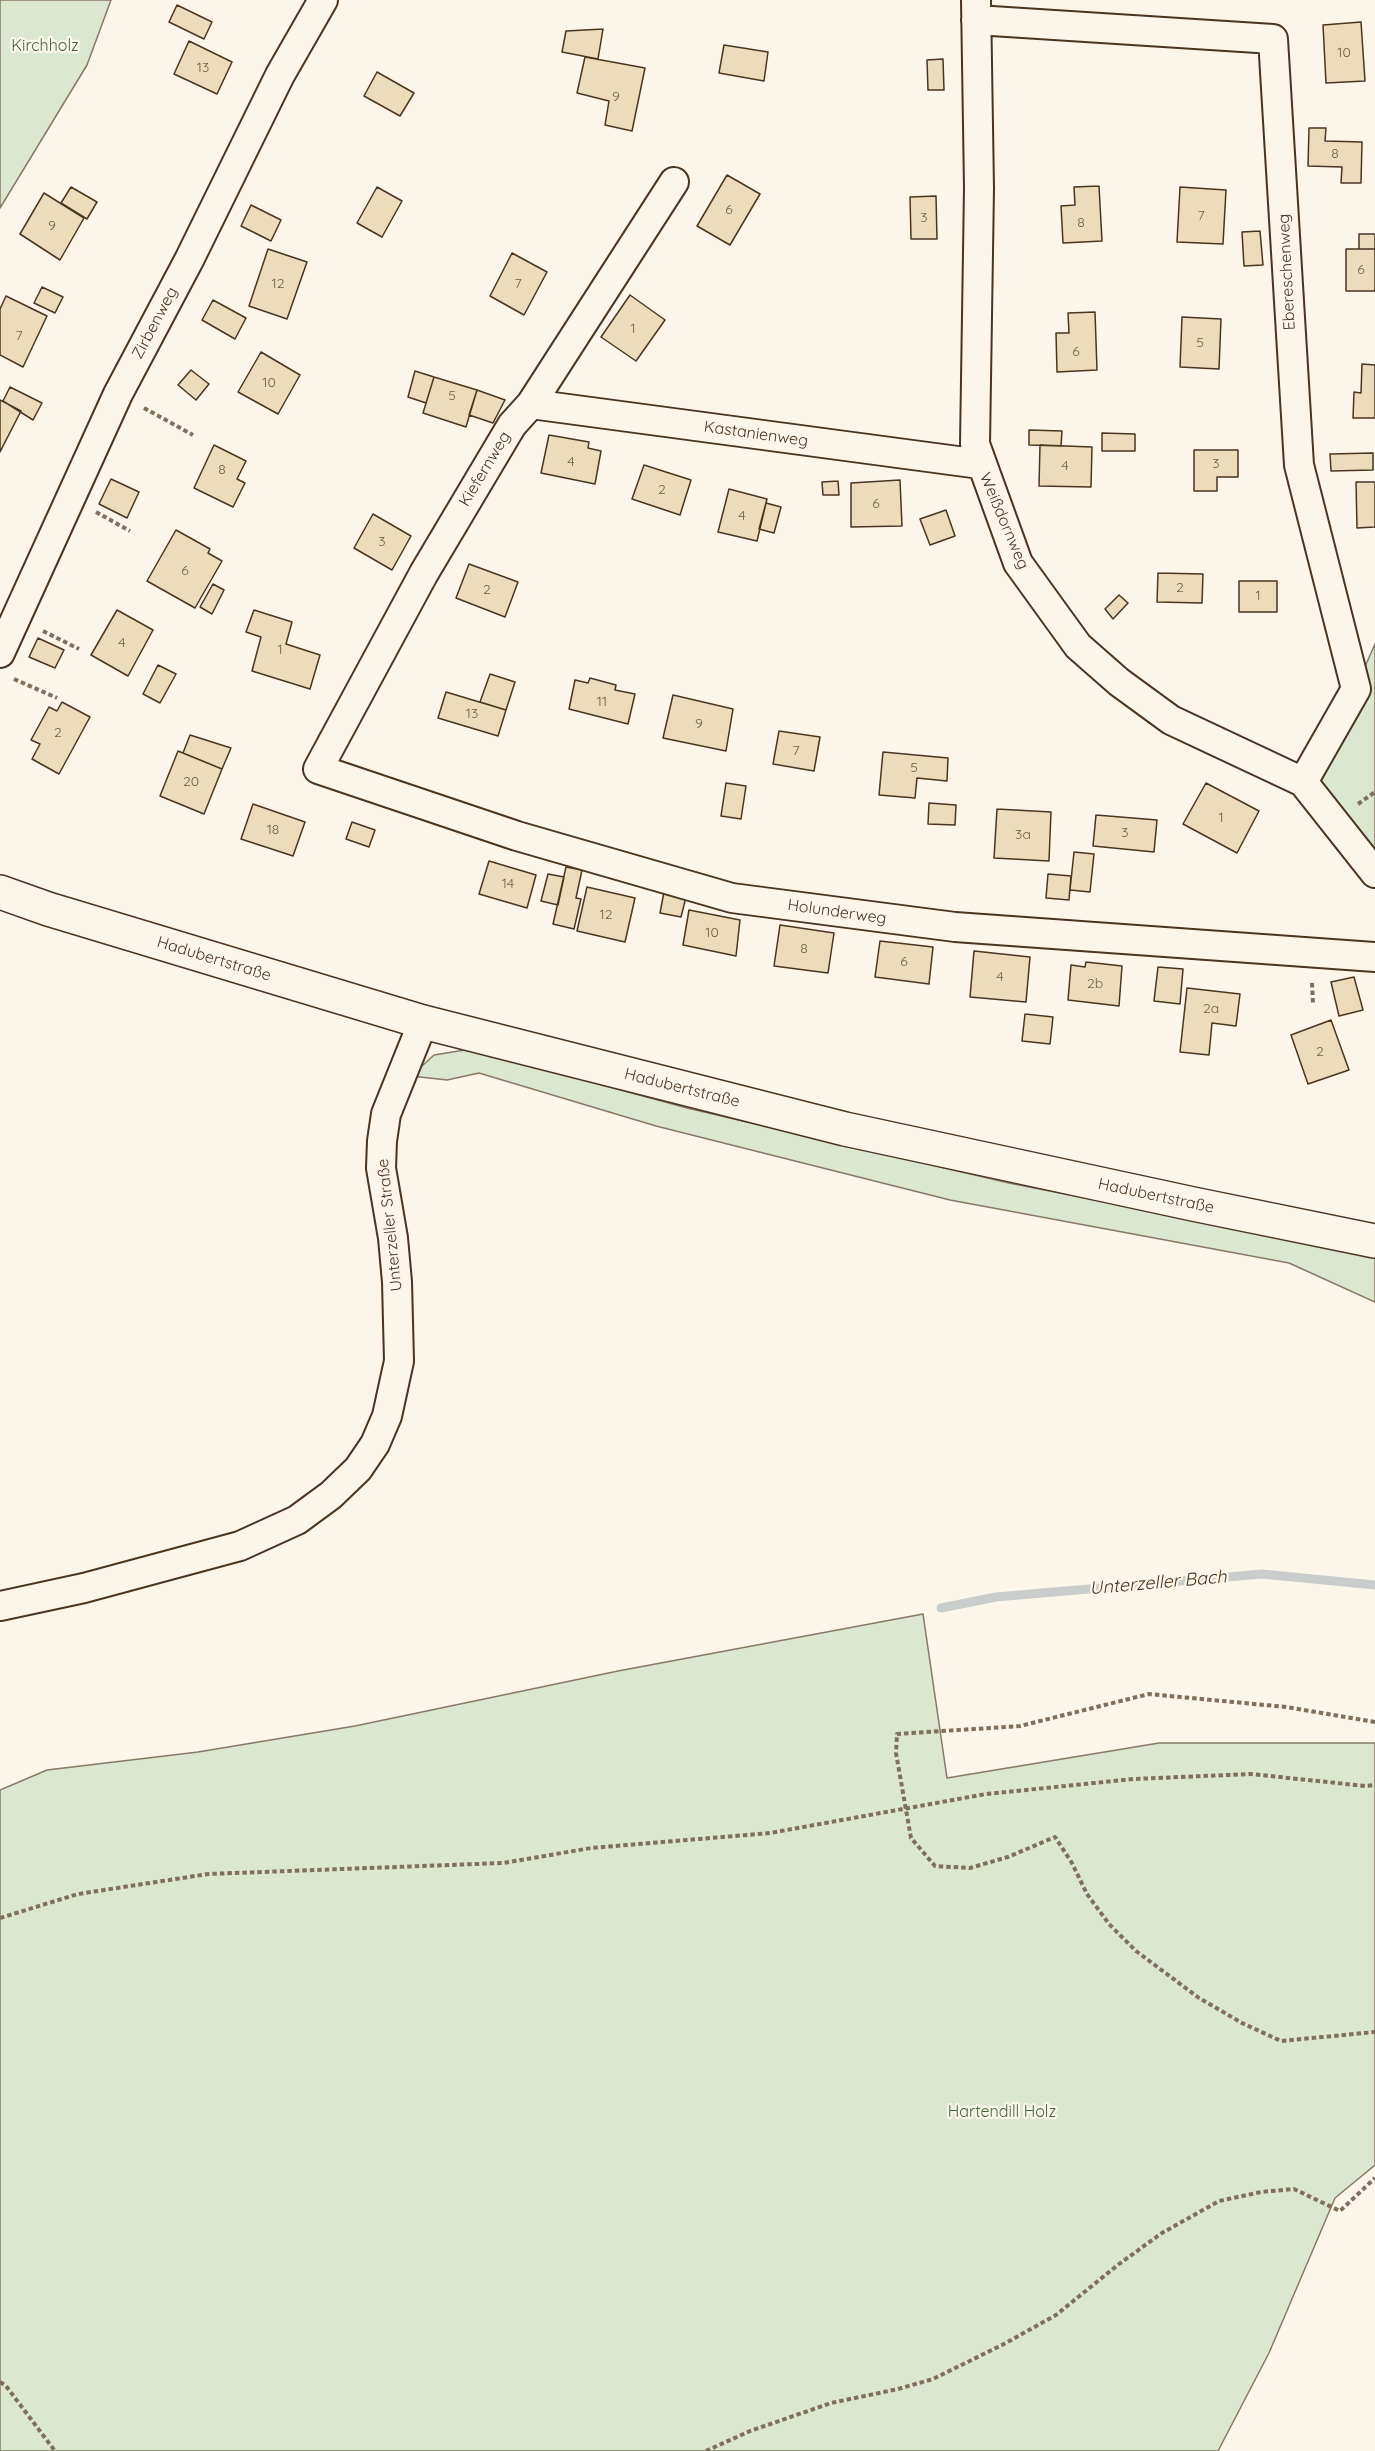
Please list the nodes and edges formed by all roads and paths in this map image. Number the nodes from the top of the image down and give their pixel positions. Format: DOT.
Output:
graph roads {
  1 [pos="323,0"];
  2 [pos="976,10"];
  3 [pos="674,182"];
  4 [pos="118,394"];
  5 [pos="531,404"];
  6 [pos="193,435"];
  7 [pos="980,464"];
  8 [pos="71,497"];
  9 [pos="130,531"];
  10 [pos="17,617"];
  11 [pos="79,649"];
  12 [pos="5,665"];
  13 [pos="57,698"];
  14 [pos="318,770"];
  15 [pos="1304,782"];
  16 [pos="1375,873"];
  17 [pos="0,892"];
  18 [pos="1375,957"];
  19 [pos="423,1022"];
  20 [pos="1375,1241"];
  21 [pos="0,1606"];
  22 [pos="1375,1722"];
  23 [pos="1375,1785"];
  24 [pos="904,1810"];
  25 [pos="0,1917"];
  26 [pos="1375,2032"];
  27 [pos="1375,2178"];
  28 [pos="0,2382"];
  29 [pos="55,2451"];
  30 [pos="706,2451"];
  1 -- 4 [label="street, Zirbenweg"];
  2 -- 7 [label="street, Weißdornweg"];
  2 -- 15 [label="street, Ebereschenweg"];
  3 -- 5 [label="street, Kiefernweg"];
  4 -- 6 [label="path"];
  4 -- 8 [label="street, Zirbenweg"];
  5 -- 7 [label="street, Kastanienweg"];
  5 -- 14 [label="street, Kiefernweg"];
  7 -- 15 [label="street, Weißdornweg"];
  8 -- 9 [label="path"];
  8 -- 10 [label="street, Zirbenweg"];
  10 -- 11 [label="path"];
  10 -- 12 [label="street, Zirbenweg"];
  12 -- 13 [label="path"];
  14 -- 18 [label="street, Holunderweg"];
  15 -- 16 [label="street, Weißdornweg"];
  17 -- 19 [label="street, Hadubertstraße"];
  19 -- 20 [label="street, Hadubertstraße"];
  19 -- 21 [label="street, Unterzeller Straße"];
  22 -- 24 [label="path"];
  23 -- 24 [label="path"];
  24 -- 25 [label="path"];
  24 -- 26 [label="path"];
  27 -- 30 [label="path"];
  28 -- 29 [label="path"];
}
